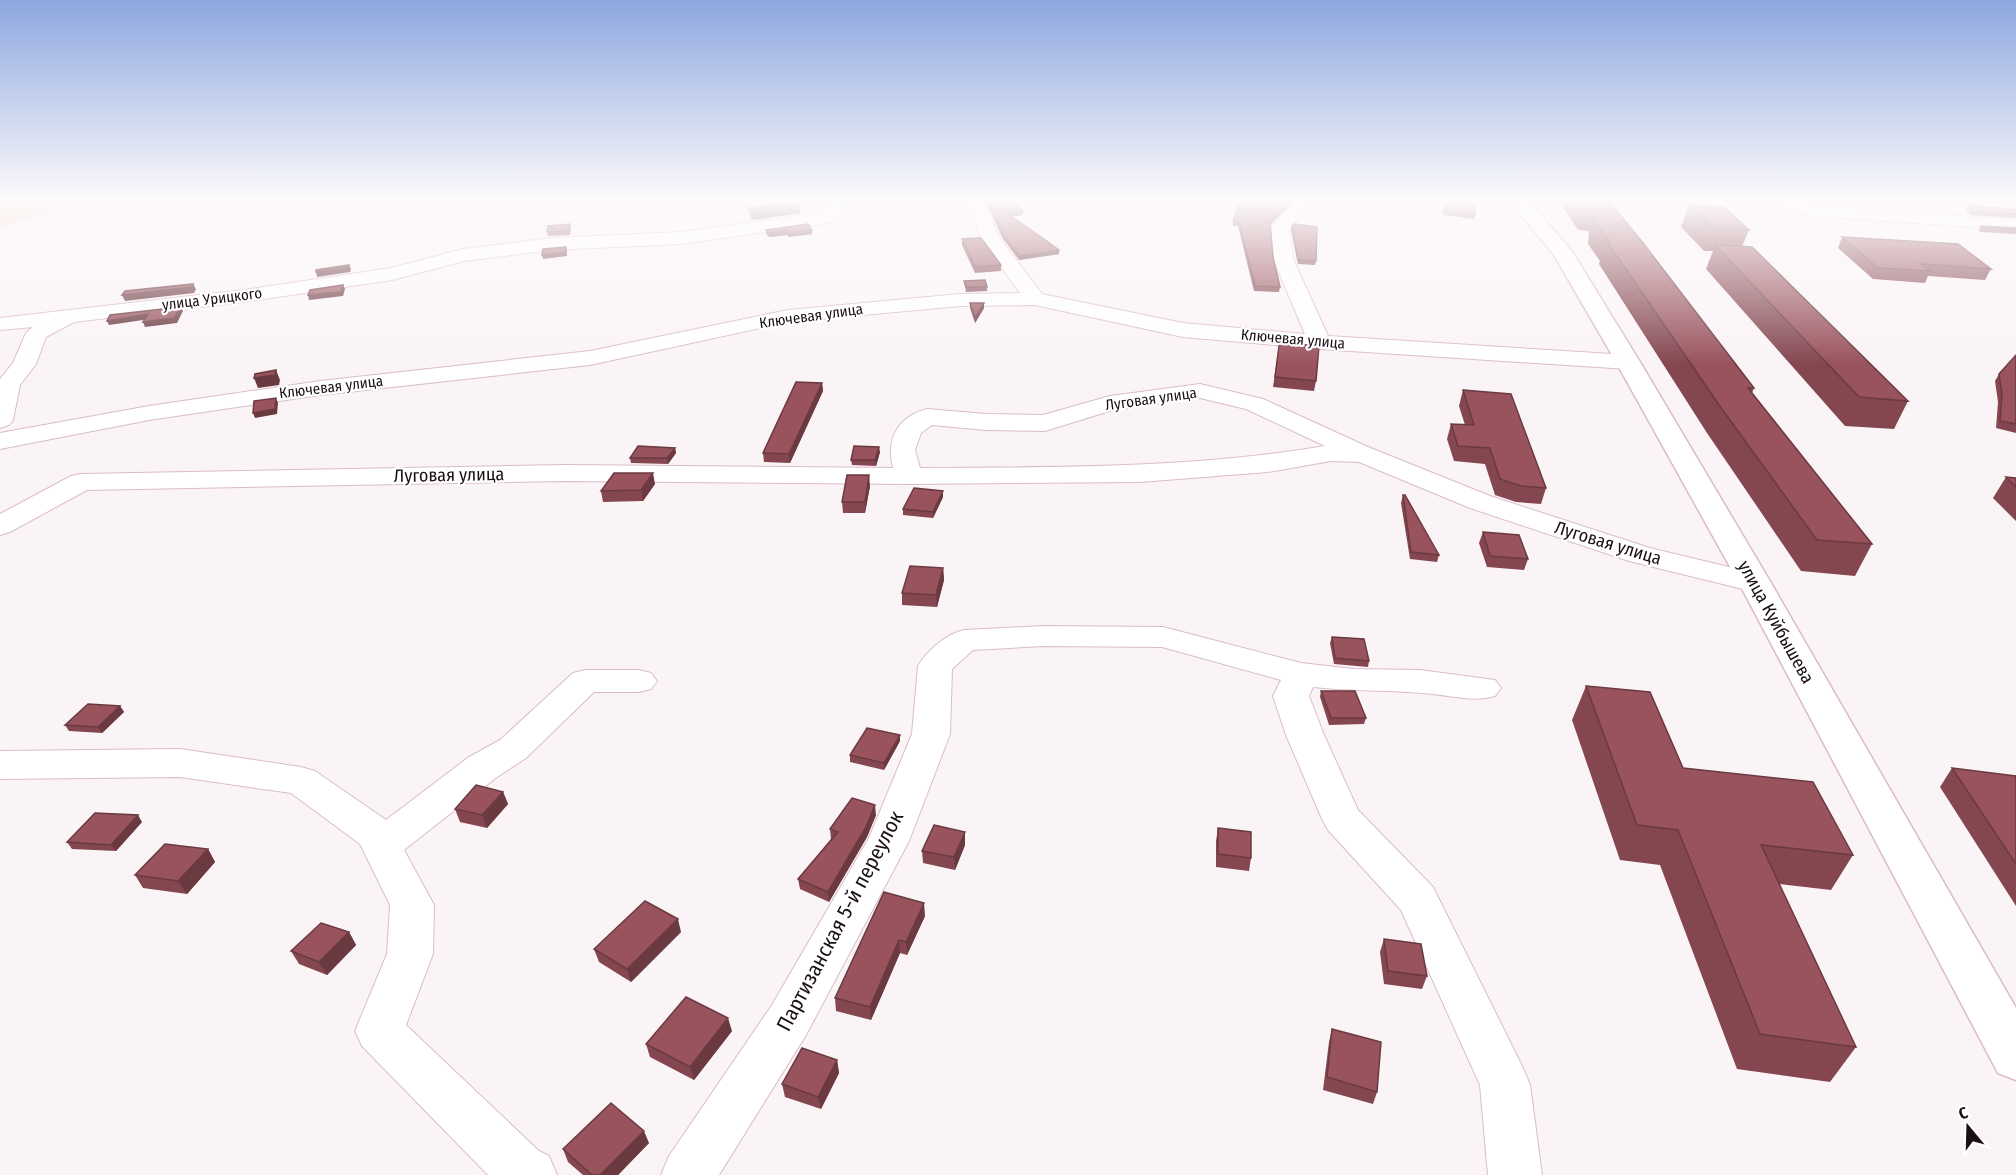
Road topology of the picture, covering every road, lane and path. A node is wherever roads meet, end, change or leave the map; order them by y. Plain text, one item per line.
1 (464, 255) edge
2 (1000, 255) edge
3 (1283, 255) edge
4 (1564, 255) edge
5 (1035, 299) junction
6 (70, 316) junction
7 (0, 324) edge
8 (1320, 342) junction
9 (1628, 362) junction
10 (0, 420) edge
11 (0, 441) edge
12 (1363, 454) junction
13 (908, 476) junction
14 (0, 526) edge
15 (1755, 583) junction
16 (1301, 674) junction
17 (639, 681) dead end
18 (1484, 688) dead end
19 (0, 765) edge
20 (381, 846) junction
21 (2016, 1056) edge
22 (530, 1175) edge
23 (688, 1175) edge
24 (1515, 1175) edge

1 - 6 street, улица Урицкого
2 - 5 street
3 - 8 street
4 - 9 main road, улица Куйбышева
5 - 8 street, Ключевая улица
5 - 11 street, Ключевая улица
6 - 7 street, улица Урицкого
6 - 10 street, улица Урицкого
8 - 9 street, Ключевая улица
9 - 15 main road, улица Куйбышева
12 - 13 street, Луговая улица
12 - 13 street, Луговая улица
12 - 15 street, Луговая улица
13 - 14 street, Луговая улица
15 - 21 main road, улица Куйбышева
16 - 18 street, Партизанская 5-й переулок
16 - 23 street, Партизанская 5-й переулок
16 - 24 street
17 - 20 street
19 - 20 street
20 - 22 street

